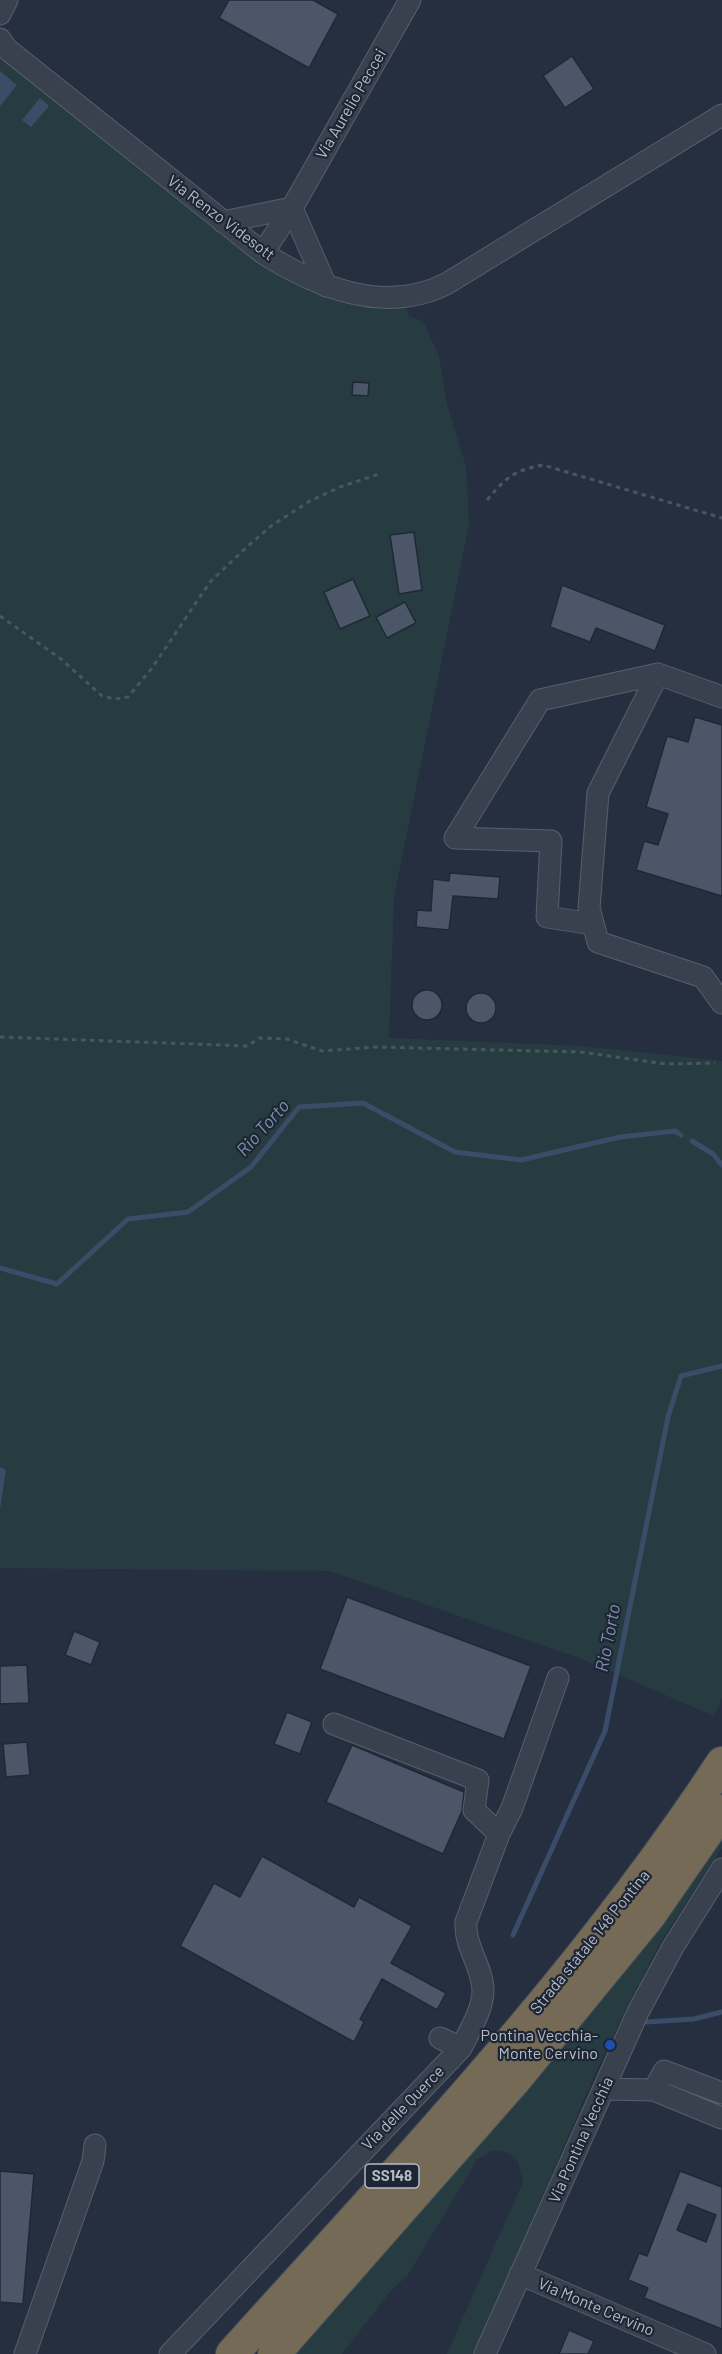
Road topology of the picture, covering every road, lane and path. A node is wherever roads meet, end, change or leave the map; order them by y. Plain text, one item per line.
1 (7, 0) edge
2 (410, 0) edge
3 (0, 14) edge
4 (1, 42) edge
5 (722, 115) edge
6 (292, 207) junction
7 (223, 222) junction
8 (263, 253) junction
9 (326, 286) junction
10 (382, 474) dead end
11 (487, 500) dead end
12 (722, 518) edge
13 (0, 615) edge
14 (658, 674) junction
15 (722, 697) edge
16 (593, 924) junction
17 (722, 1003) edge
18 (0, 1037) edge
19 (715, 1064) dead end
20 (558, 1678) dead end
21 (334, 1724) dead end
22 (721, 1763) edge
23 (722, 1811) edge
24 (499, 1834) junction
25 (722, 1869) edge
26 (591, 1965) junction
27 (558, 2005) junction
28 (440, 2038) dead end
29 (461, 2048) junction
30 (605, 2089) junction
31 (654, 2090) junction
32 (722, 2093) edge
33 (722, 2118) edge
34 (95, 2145) dead end
35 (520, 2274) junction
36 (25, 2354) edge
37 (170, 2354) edge
38 (232, 2354) edge
39 (274, 2354) edge
40 (485, 2354) edge
41 (705, 2354) edge

1 - 3 street
2 - 6 street, Via Aurelio Peccei
4 - 7 street, Via Renzo Videsott
5 - 9 street, Via Renzo Videsott
6 - 7 street
6 - 8 street, Via Aurelio Peccei
6 - 9 street
7 - 8 street, Via Renzo Videsott
8 - 9 street, Via Renzo Videsott
10 - 13 path
11 - 12 path
14 - 15 street
14 - 16 street
14 - 16 street
16 - 17 street
18 - 19 path
20 - 24 street, Via delle Querce
21 - 24 street
22 - 26 highway, Strada statale 148 Pontina / SS148
23 - 26 highway, Strada statale 148 Pontina / SS148
24 - 29 street, Via delle Querce
25 - 30 street, Via Pontina Vecchia
26 - 27 highway, Strada statale 148 Pontina / SS148
27 - 38 highway, Strada statale 148 Pontina / SS148
27 - 39 highway, Strada statale 148 Pontina / SS148
28 - 29 street
29 - 37 street, Via delle Querce
30 - 31 street
30 - 35 street, Via Pontina Vecchia
31 - 32 street
31 - 33 street
34 - 36 street
35 - 40 street, Via Pontina Vecchia
35 - 41 street, Via Monte Cervino

